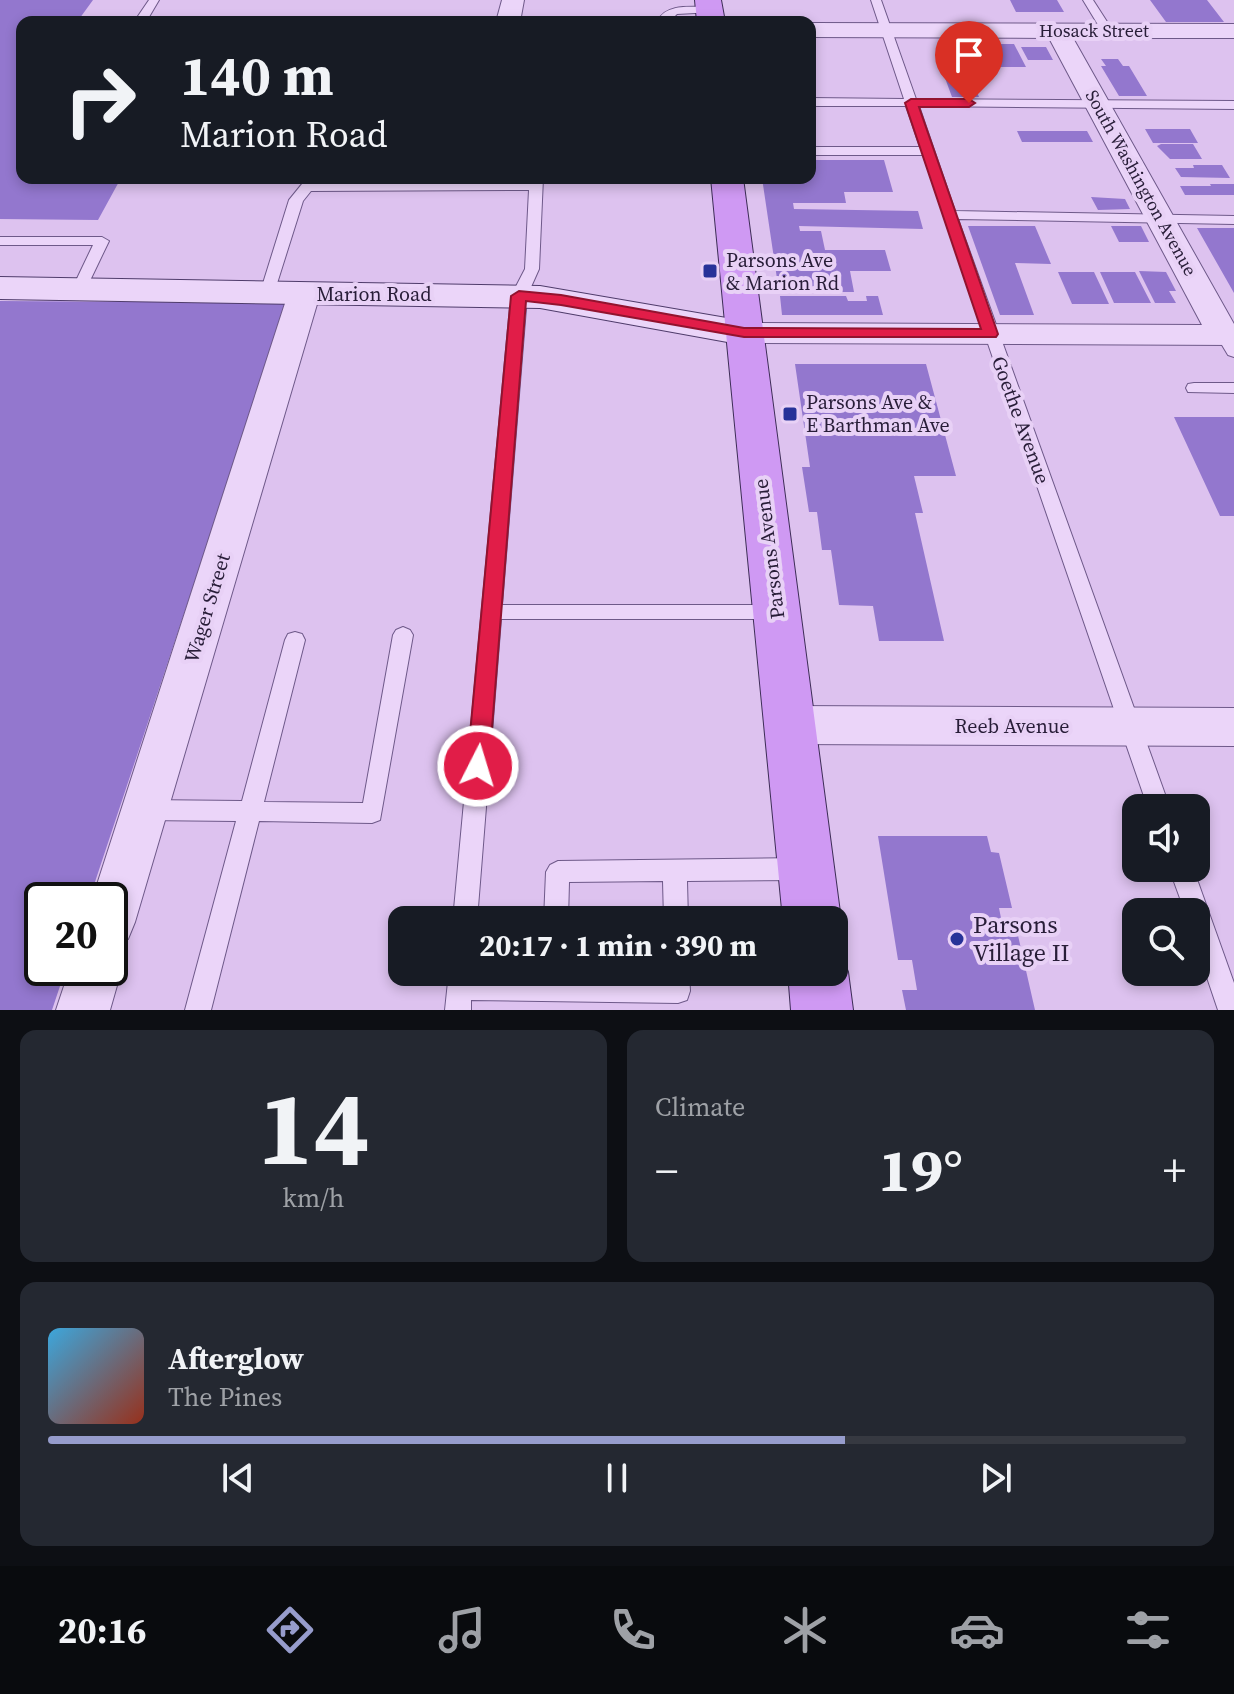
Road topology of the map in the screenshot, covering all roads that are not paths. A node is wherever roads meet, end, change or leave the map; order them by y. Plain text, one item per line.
1 (876, 0) edge
2 (1088, 0) edge
3 (709, 11) edge
4 (665, 16) edge
5 (816, 30) edge
6 (886, 30) junction
7 (1057, 31) junction
8 (1107, 31) junction
9 (1234, 31) edge
10 (816, 102) edge
11 (911, 103) junction
12 (1097, 104) junction
13 (1234, 105) edge
14 (816, 151) edge
15 (927, 151) junction
16 (444, 184) edge
17 (536, 184) edge
18 (728, 184) edge
19 (950, 215) junction
20 (1161, 220) junction
21 (1234, 220) edge
22 (0, 241) edge
23 (0, 288) edge
24 (79, 289) junction
25 (286, 293) junction
26 (519, 296) junction
27 (744, 333) junction
28 (991, 334) junction
29 (1231, 341) edge
30 (1194, 388) dead end
31 (1234, 388) edge
32 (491, 612) junction
33 (777, 612) junction
34 (403, 635) dead end
35 (295, 640) dead end
36 (790, 725) junction
37 (1130, 727) junction
38 (1234, 727) edge
39 (1154, 794) edge
40 (144, 810) junction
41 (248, 813) junction
42 (806, 869) junction
43 (675, 873) junction
44 (122, 882) edge
45 (1186, 882) edge
46 (466, 906) edge
47 (557, 906) edge
48 (676, 906) edge
49 (810, 906) edge
50 (90, 986) edge
51 (501, 986) edge
52 (616, 986) edge
53 (678, 986) edge
54 (819, 986) edge
55 (459, 990) edge
56 (83, 1010) edge
57 (198, 1010) edge
58 (822, 1010) edge
59 (1231, 1010) edge

1 - 6 lane, Goethe Avenue
2 - 8 lane
3 - 4 lane
5 - 6 street, Hosack Street
6 - 7 street, Hosack Street
6 - 11 lane, Goethe Avenue
7 - 8 street, Hosack Street
7 - 12 street, South Washington Avenue
8 - 9 street, Hosack Street
10 - 11 lane
11 - 12 lane
11 - 15 lane, Goethe Avenue
12 - 13 lane
12 - 20 street, South Washington Avenue
14 - 15 lane
15 - 19 lane, Goethe Avenue
16 - 25 lane
17 - 26 lane
18 - 27 main road, Parsons Avenue
19 - 20 lane
19 - 28 lane, Goethe Avenue
20 - 21 lane
20 - 29 street, South Washington Avenue
22 - 24 lane
23 - 24 street, Marion Road
24 - 25 street, Marion Road
25 - 26 street, Marion Road
25 - 40 street, Wager Street
26 - 27 street, Marion Road
26 - 32 lane
27 - 28 street
27 - 33 main road, Parsons Avenue
28 - 29 street
28 - 37 lane, Goethe Avenue
30 - 31 lane
32 - 33 lane
32 - 46 lane
33 - 36 main road, Parsons Avenue
34 - 41 lane
35 - 41 lane
36 - 37 street, Reeb Avenue
36 - 42 main road, Parsons Avenue
37 - 38 street, Reeb Avenue
37 - 39 lane, Goethe Avenue
40 - 41 lane
40 - 44 street, Wager Street
41 - 57 lane
42 - 43 lane
42 - 49 main road, Parsons Avenue
43 - 47 lane
43 - 48 lane
45 - 59 lane
50 - 56 street
51 - 55 lane
52 - 53 lane
54 - 58 main road

